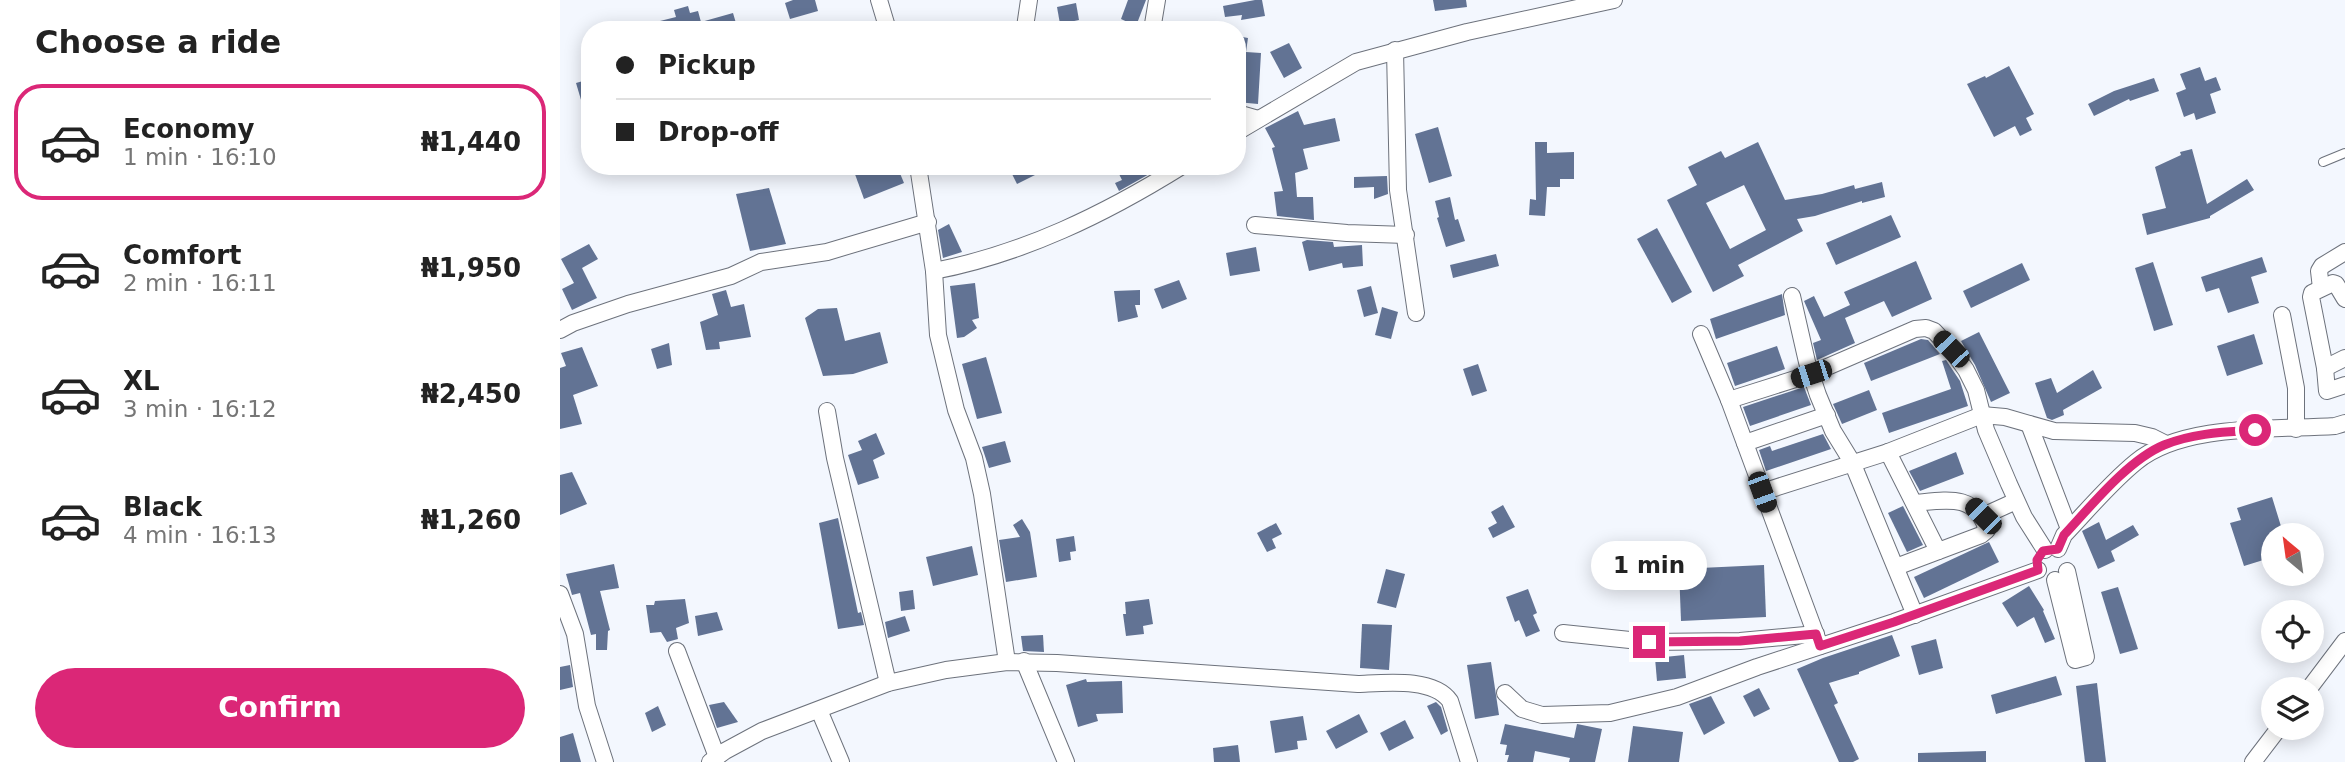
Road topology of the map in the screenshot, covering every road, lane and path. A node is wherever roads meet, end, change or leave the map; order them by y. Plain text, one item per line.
1 (879, 0) edge
2 (1029, 0) edge
3 (1157, 0) edge
4 (1614, 0) edge
5 (1586, 3) edge
6 (885, 21) edge
7 (1026, 21) edge
8 (1154, 21) edge
9 (1395, 50) junction
10 (1246, 116) edge
11 (1258, 119) junction
12 (1246, 126) edge
13 (2345, 153) edge
14 (2323, 162) dead end
15 (920, 175) edge
16 (1168, 175) edge
17 (928, 222) junction
18 (1255, 225) dead end
19 (1406, 235) junction
20 (2345, 252) edge
21 (934, 271) junction
22 (2321, 288) junction
23 (1792, 296) dead end
24 (2345, 299) edge
25 (1416, 313) dead end
26 (2282, 316) dead end
27 (560, 330) edge
28 (1701, 334) dead end
29 (2345, 358) edge
30 (1811, 374) junction
31 (2325, 374) junction
32 (2345, 386) edge
33 (2295, 388) junction
34 (1728, 400) junction
35 (827, 411) dead end
36 (1827, 415) junction
37 (1982, 415) junction
38 (2345, 423) edge
39 (2029, 424) junction
40 (2296, 429) junction
41 (1745, 443) junction
42 (2165, 444) junction
43 (1888, 452) junction
44 (1852, 462) junction
45 (1762, 492) junction
46 (2016, 500) junction
47 (1915, 503) junction
48 (1983, 516) junction
49 (2069, 529) junction
50 (2051, 550) junction
51 (1938, 551) junction
52 (1896, 567) junction
53 (2038, 570) junction
54 (2061, 575) junction
55 (560, 594) edge
56 (1915, 615) junction
57 (1563, 633) dead end
58 (1818, 640) junction
59 (2345, 641) edge
60 (677, 651) dead end
61 (2081, 659) dead end
62 (1024, 661) junction
63 (1007, 662) junction
64 (2318, 677) edge
65 (888, 683) junction
66 (1505, 693) dead end
67 (819, 710) junction
68 (2270, 740) edge
69 (720, 758) edge
70 (605, 762) edge
71 (841, 762) edge
72 (1066, 762) edge
73 (1469, 762) edge
74 (2253, 762) edge

1 - 6 street
2 - 7 street
3 - 8 street
4 - 5 street
5 - 9 street
9 - 11 street
9 - 19 street
10 - 11 street
11 - 12 street
13 - 14 lane
15 - 17 street
16 - 21 street
17 - 21 street
17 - 27 street
18 - 19 street
19 - 25 street
20 - 22 street
21 - 63 street
22 - 24 street
22 - 31 street
23 - 30 street
26 - 33 street
28 - 34 street
29 - 31 street
30 - 34 street
30 - 36 street
30 - 37 street
31 - 32 street
31 - 33 street
33 - 40 street
34 - 41 street
35 - 65 street
36 - 41 street
36 - 44 street
37 - 39 street
37 - 43 street
37 - 46 street
38 - 40 street
39 - 42 street
39 - 49 street
40 - 42 street
41 - 45 street
42 - 49 street
43 - 44 street
43 - 47 street
44 - 45 street
44 - 52 street
45 - 58 street
46 - 48 street
46 - 50 street
47 - 48 street
47 - 51 street
48 - 51 street
49 - 50 street
50 - 53 street
50 - 54 street
51 - 52 street
52 - 56 street
53 - 54 street
53 - 56 street
54 - 61 street
55 - 70 street
56 - 58 street
57 - 58 street
58 - 66 street
59 - 64 street
60 - 69 street
62 - 63 street
62 - 72 street
62 - 73 street
63 - 65 street
65 - 67 street
67 - 69 street
67 - 71 street
68 - 74 street

